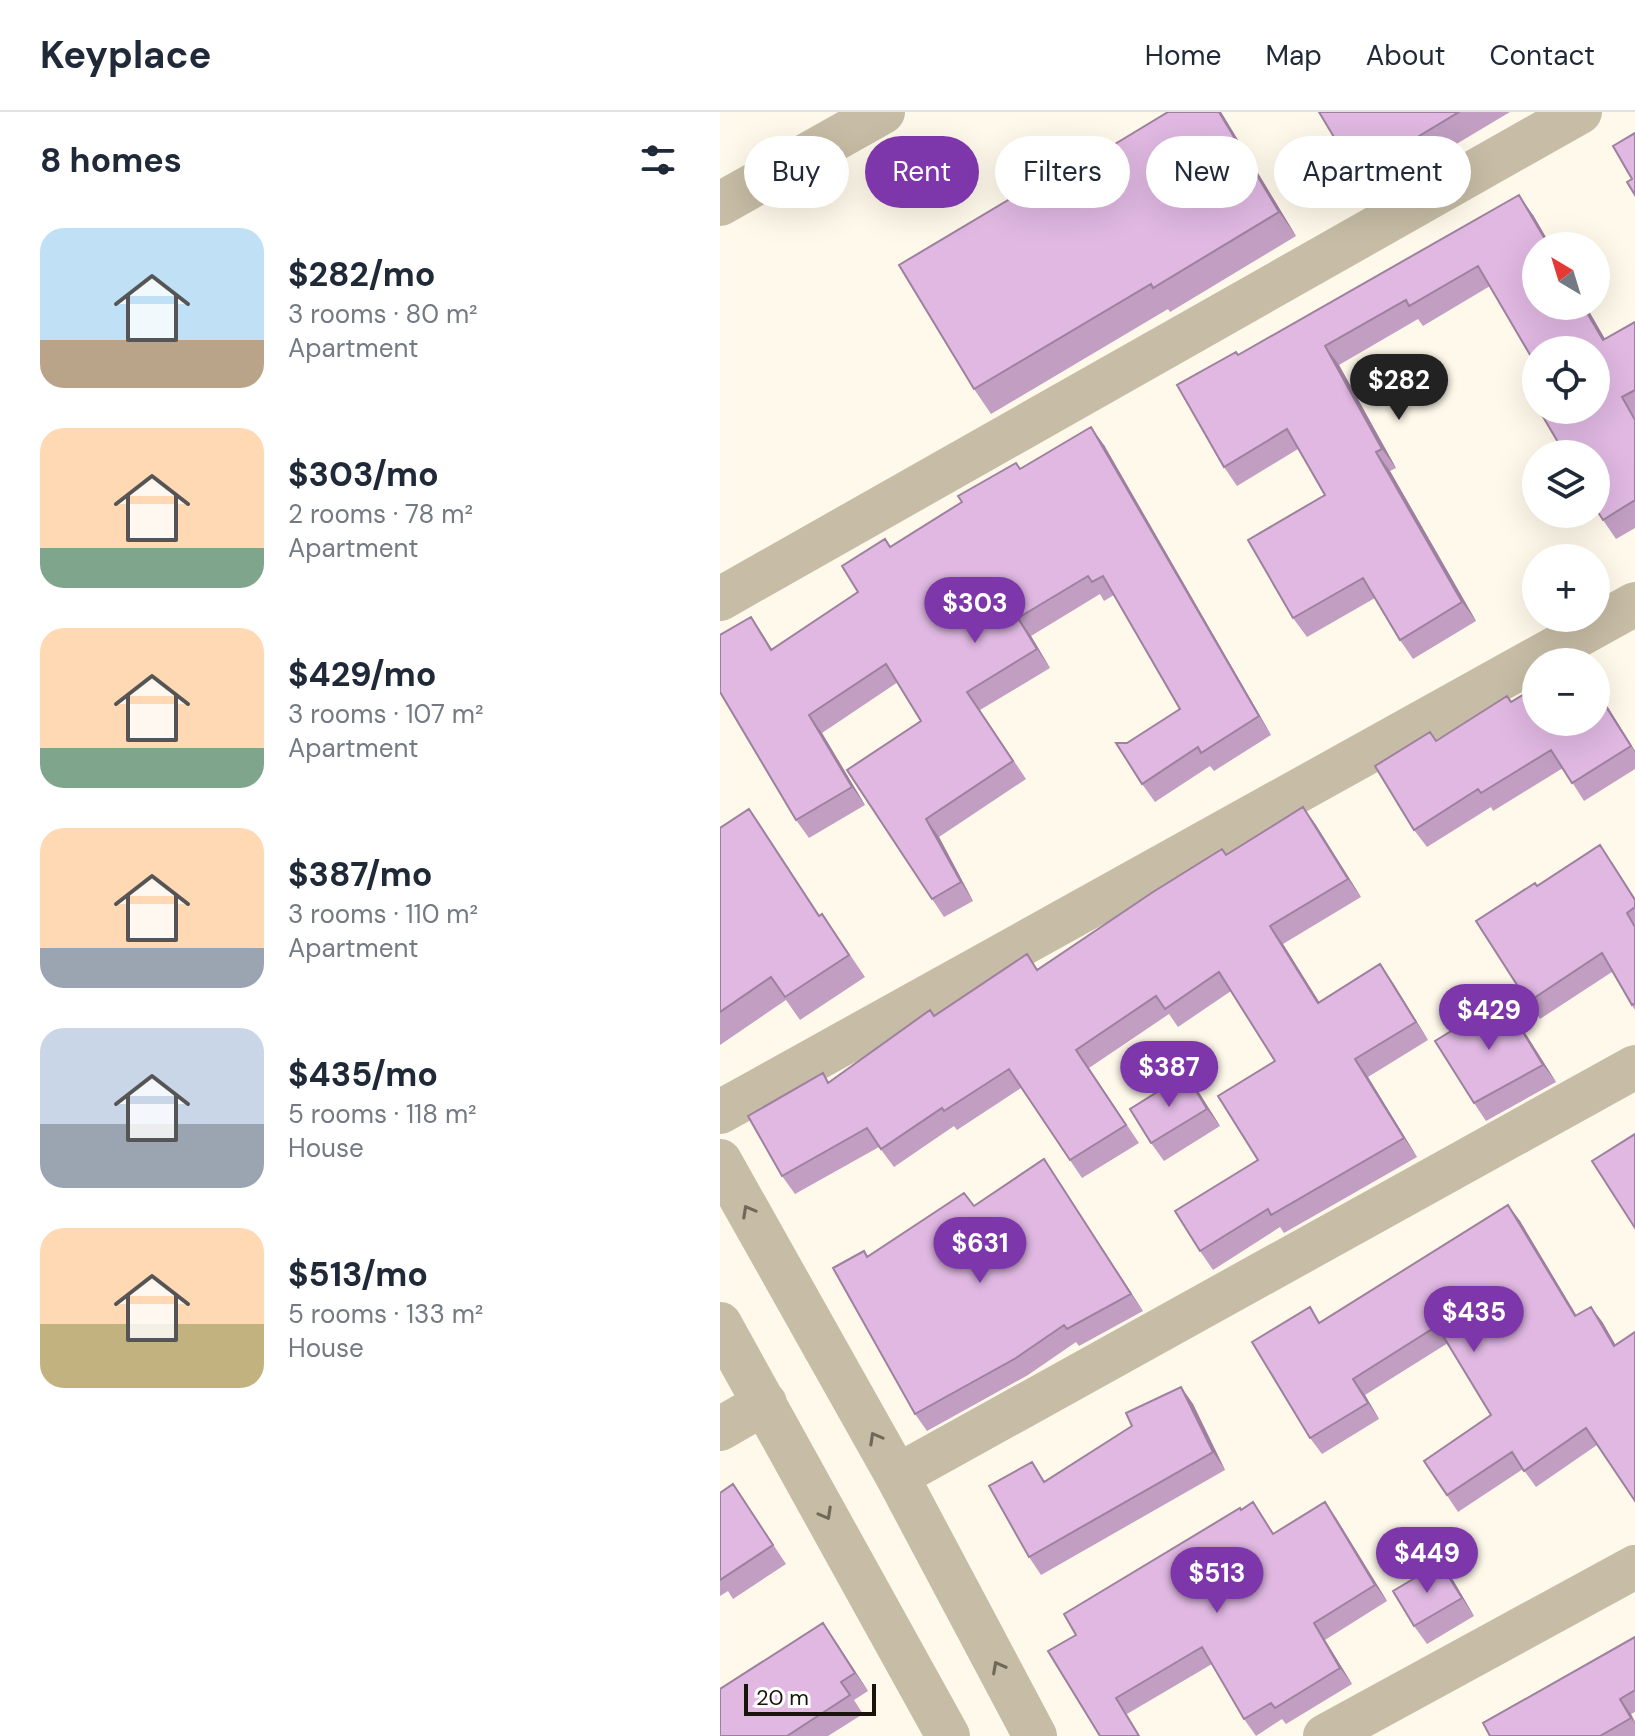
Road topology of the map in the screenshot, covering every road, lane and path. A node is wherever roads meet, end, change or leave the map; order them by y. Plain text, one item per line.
1 (883, 112) edge
2 (1580, 112) edge
3 (720, 204) edge
4 (720, 599) edge
5 (1635, 604) edge
6 (1635, 1067) edge
7 (720, 1112) edge
8 (720, 1161) edge
9 (720, 1324) edge
10 (765, 1403) junction
11 (720, 1429) edge
12 (897, 1476) junction
13 (1635, 1567) edge
14 (948, 1736) edge
15 (1035, 1736) edge
16 (1325, 1736) edge

1 - 3 street
2 - 4 street
5 - 7 street
6 - 12 street
12 -> 8 street
9 - 10 street
10 - 11 street
10 -> 14 street
15 -> 12 street
13 - 16 street

